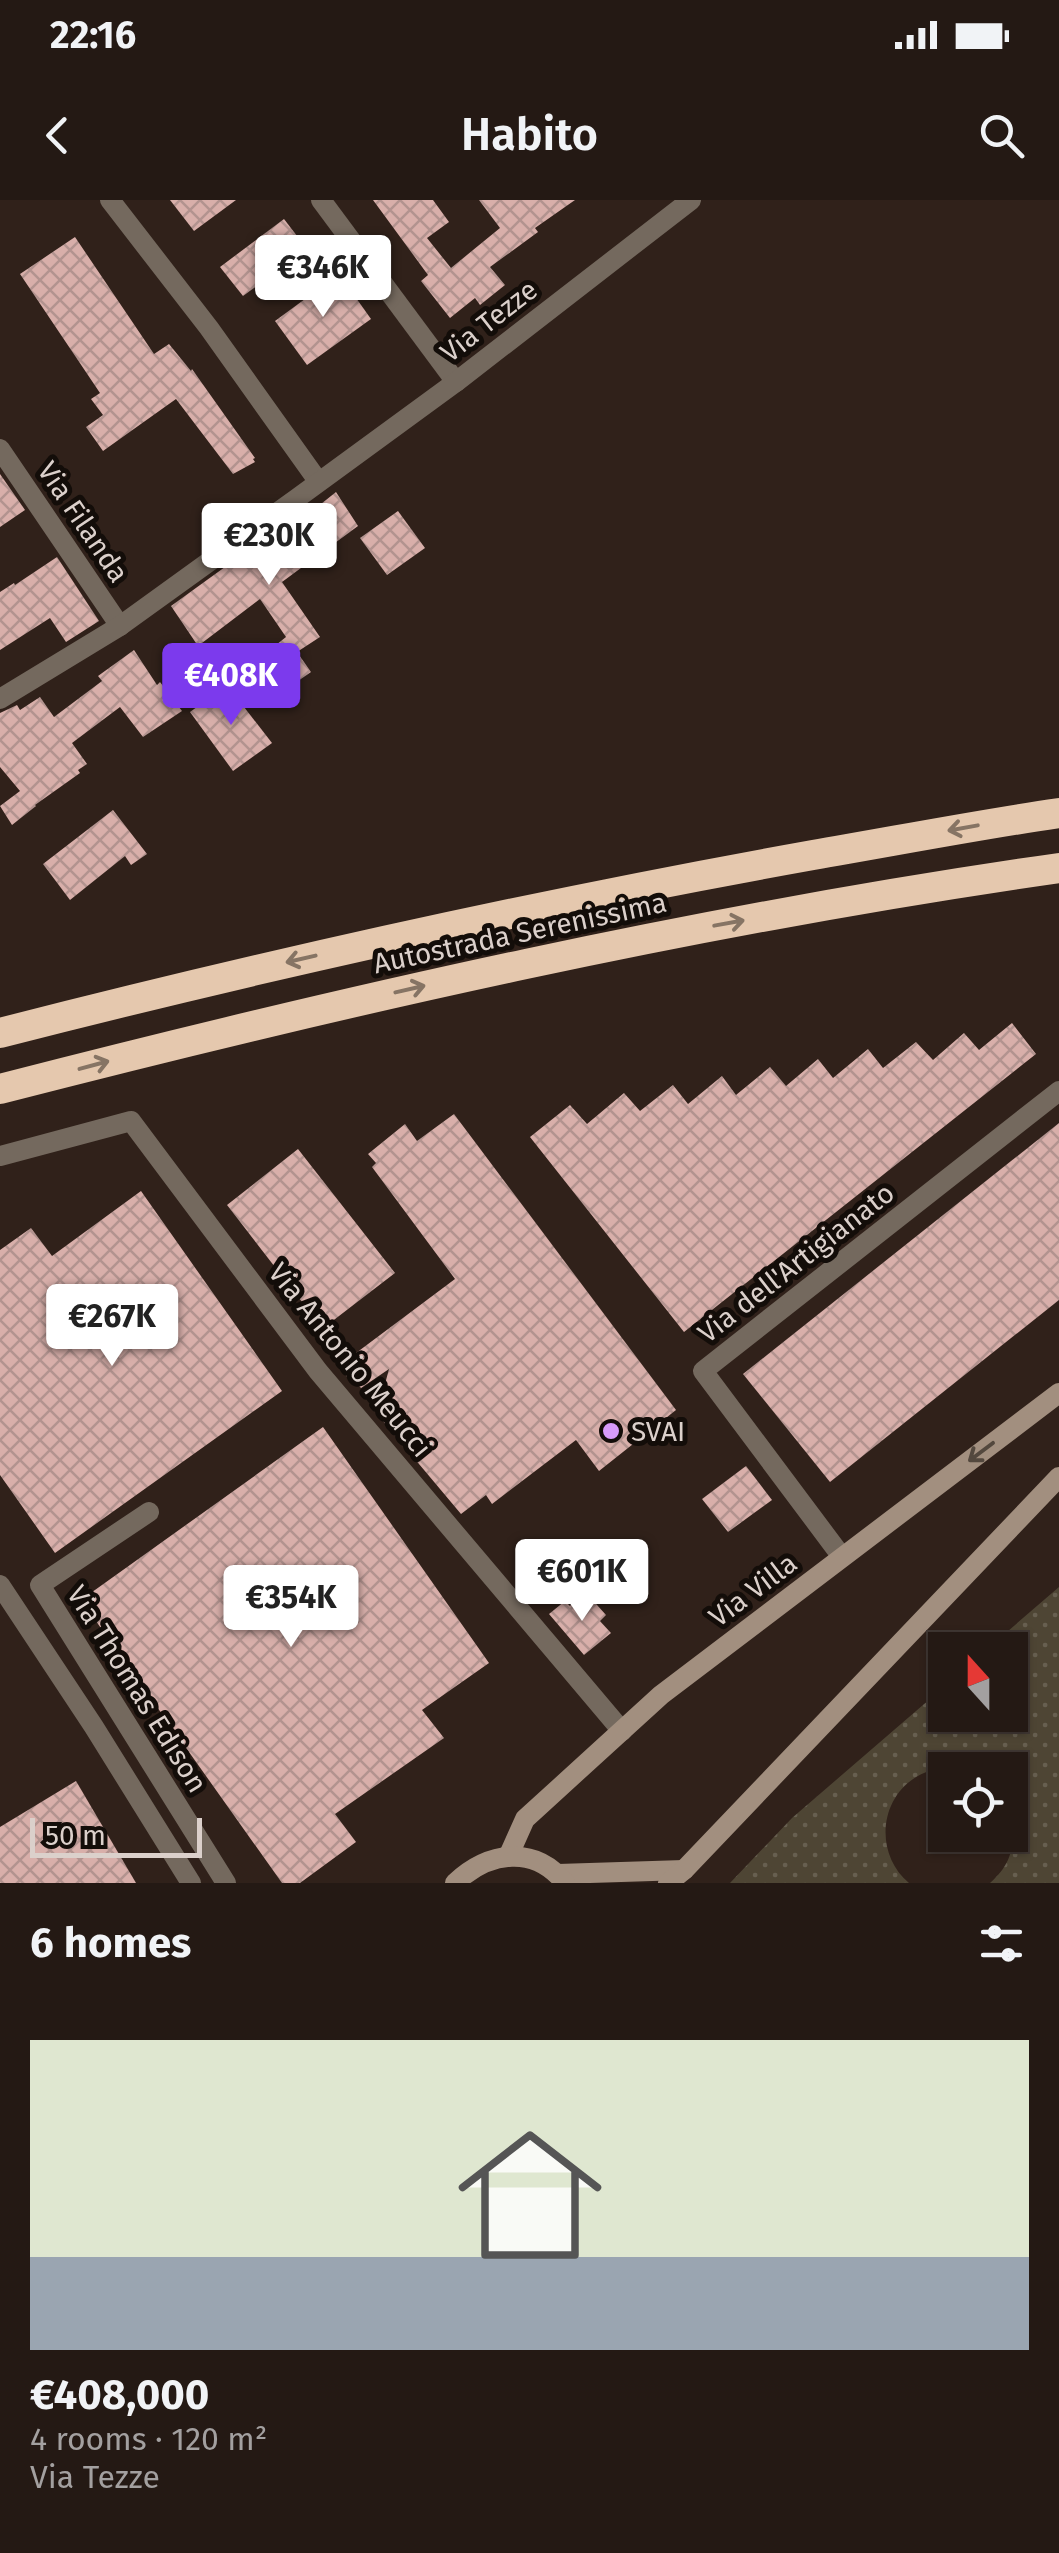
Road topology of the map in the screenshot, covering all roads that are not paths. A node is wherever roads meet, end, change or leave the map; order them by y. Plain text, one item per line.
1 (110, 200) edge
2 (321, 200) edge
3 (691, 200) edge
4 (456, 382) junction
5 (0, 449) edge
6 (318, 482) junction
7 (120, 626) junction
8 (0, 699) edge
9 (1059, 814) edge
10 (1059, 868) edge
11 (0, 1033) edge
12 (0, 1089) edge
13 (1059, 1091) edge
14 (0, 1156) edge
15 (1059, 1393) edge
16 (1059, 1477) edge
17 (150, 1512) dead end
18 (842, 1557) junction
19 (0, 1584) edge
20 (622, 1730) junction
21 (508, 1857) junction
22 (676, 1876) edge
23 (561, 1879) edge
24 (191, 1883) edge
25 (226, 1883) edge
26 (455, 1883) edge

1 - 6 street
2 - 4 street
3 - 4 street, Via Tezze
4 - 6 street, Via Tezze
5 - 7 street, Via Filanda
6 - 7 street, Via Tezze
7 - 8 street, Via Tezze
9 -> 11 highway, Autostrada Serenissima
12 -> 10 highway, Autostrada Serenissima
13 - 18 street, Via dell'Artigianato
14 - 20 street, Via Antonio Meucci
15 -> 18 street, Via Villa
16 - 22 street
17 - 25 street, Via Thomas Edison
18 - 20 street, Via Villa
19 - 24 street
20 - 21 street, Via Villa
21 - 23 street
21 - 26 street
22 - 23 street

